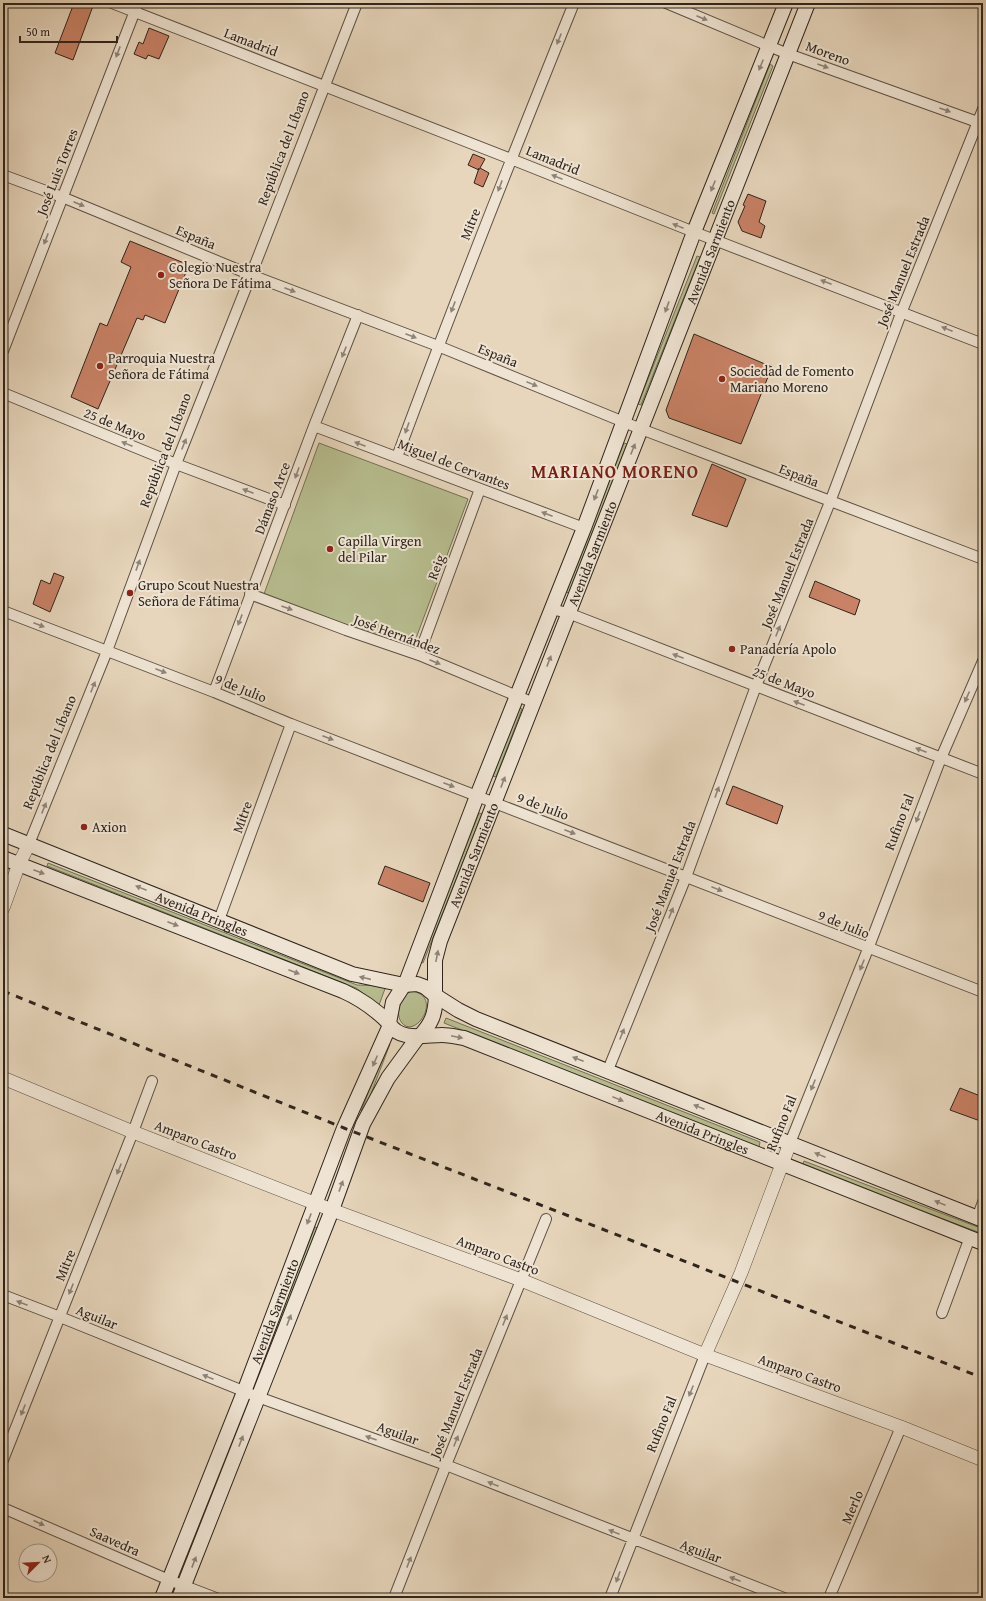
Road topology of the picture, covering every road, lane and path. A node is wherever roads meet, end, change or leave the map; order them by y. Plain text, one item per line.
1 (112, 3) edge
2 (357, 3) edge
3 (574, 3) edge
4 (666, 3) edge
5 (786, 3) edge
6 (808, 3) edge
7 (136, 7) edge
8 (769, 46) junction
9 (788, 54) junction
10 (324, 86) junction
11 (983, 109) edge
12 (980, 123) edge
13 (510, 158) junction
14 (3, 175) edge
15 (62, 197) junction
16 (694, 232) junction
17 (715, 240) junction
18 (251, 275) junction
19 (902, 311) junction
20 (358, 315) junction
21 (983, 344) edge
22 (438, 346) junction
23 (3, 351) edge
24 (3, 393) edge
25 (624, 422) junction
26 (314, 426) junction
27 (641, 429) junction
28 (397, 458) junction
29 (176, 464) junction
30 (480, 489) junction
31 (830, 502) junction
32 (285, 505) junction
33 (584, 528) junction
34 (983, 559) edge
35 (250, 594) junction
36 (551, 610) junction
37 (3, 611) edge
38 (568, 613) junction
39 (107, 651) junction
40 (419, 655) junction
41 (983, 661) edge
42 (756, 686) junction
43 (214, 692) junction
44 (517, 696) junction
45 (534, 703) junction
46 (291, 724) junction
47 (941, 758) junction
48 (983, 774) edge
49 (477, 796) junction
50 (495, 802) junction
51 (3, 834) edge
52 (30, 844) junction
53 (3, 858) edge
54 (19, 864) junction
55 (686, 877) junction
56 (3, 908) edge
57 (219, 920) junction
58 (868, 949) junction
59 (404, 985) junction
60 (983, 992) edge
61 (435, 995) junction
62 (390, 1024) junction
63 (418, 1037) junction
64 (608, 1070) junction
65 (3, 1078) edge
66 (152, 1081) dead end
67 (133, 1132) junction
68 (790, 1143) junction
69 (781, 1164) junction
70 (983, 1202) edge
71 (315, 1203) junction
72 (332, 1210) junction
73 (546, 1219) dead end
74 (980, 1219) edge
75 (976, 1240) edge
76 (521, 1280) junction
77 (3, 1295) edge
78 (942, 1313) dead end
79 (60, 1317) junction
80 (705, 1355) junction
81 (244, 1392) junction
82 (258, 1397) junction
83 (901, 1427) junction
84 (3, 1460) edge
85 (983, 1460) edge
86 (446, 1465) junction
87 (3, 1508) edge
88 (632, 1539) junction
89 (169, 1580) junction
90 (182, 1592) edge
91 (162, 1598) edge
92 (216, 1598) edge
93 (394, 1598) edge
94 (610, 1598) edge
95 (784, 1598) edge
96 (829, 1598) edge

1 - 7 street, Lamadrid
2 - 10 street, República del Líbano
3 -> 13 street, Mitre
4 -> 8 street, Moreno
5 - 8 main road, Avenida Sarmiento
6 - 9 main road, Avenida Sarmiento
7 - 10 street, Lamadrid
7 -> 15 street, José Luis Torres
8 - 9 street, Moreno
8 -> 16 main road, Avenida Sarmiento
9 -> 12 street, Moreno
9 - 17 main road, Avenida Sarmiento
10 - 13 street, Lamadrid
10 - 18 street, República del Líbano
11 - 12 street, José Manuel Estrada
12 - 19 street, José Manuel Estrada
16 -> 13 street, Lamadrid
13 -> 22 street, Mitre
14 - 15 street, España
15 -> 18 street, España
15 -> 23 street, José Luis Torres
16 - 17 street, Lamadrid
16 -> 25 main road, Avenida Sarmiento
19 -> 17 street, Lamadrid
17 - 27 main road, Avenida Sarmiento
18 -> 20 street, España
29 -> 18 street, República del Líbano
21 -> 19 street, Lamadrid
19 - 31 street, José Manuel Estrada
20 -> 22 street, España
20 -> 26 street, Dámaso Arce
22 -> 25 street, España
22 -> 28 street, Mitre
29 -> 24 street, 25 de Mayo
25 - 27 street, España
25 -> 33 main road, Avenida Sarmiento
28 -> 26 street, Miguel de Cervantes
26 -> 32 street, Dámaso Arce
27 - 31 street, España
38 -> 27 main road, Avenida Sarmiento
28 - 30 street, Miguel de Cervantes
32 -> 29 street, 25 de Mayo
39 -> 29 street, República del Líbano
33 -> 30 street, Miguel de Cervantes
30 - 40 street, Reig
31 - 34 street, España
42 -> 31 street, José Manuel Estrada
32 - 35 street, Dámaso Arce
33 - 36 main road, Avenida Sarmiento
35 -> 40 street, José Hernández
35 -> 43 street, Dámaso Arce
36 - 38 street, 25 de Mayo
36 - 44 main road, Avenida Sarmiento
37 -> 39 street, 9 de Julio
42 -> 38 street, 25 de Mayo
45 -> 38 main road, Avenida Sarmiento
39 -> 43 street, 9 de Julio
52 -> 39 street, República del Líbano
40 -> 44 street, José Hernández
41 -> 47 street, Rufino Fal
47 -> 42 street, 25 de Mayo
55 -> 42 street, José Manuel Estrada
43 - 46 street, 9 de Julio
44 - 45 street, José Hernández
44 - 49 main road, Avenida Sarmiento
50 -> 45 main road, Avenida Sarmiento
46 -> 49 street, 9 de Julio
46 - 57 street, Mitre
47 - 48 street, 25 de Mayo
47 -> 58 street, Rufino Fal
49 - 50 street, 9 de Julio
49 - 59 main road, Avenida Sarmiento
50 -> 55 street, 9 de Julio
61 -> 50 main road, Avenida Sarmiento
51 - 52 main road, Avenida Pringles
52 - 54 street, República del Líbano
57 -> 52 main road, Avenida Pringles
53 - 54 main road, Avenida Pringles
54 - 56 street, República del Líbano
54 -> 62 main road, Avenida Pringles
55 -> 58 street, 9 de Julio
64 -> 55 street, José Manuel Estrada
59 -> 57 main road, Avenida Pringles
58 - 60 street, 9 de Julio
58 -> 68 street, Rufino Fal
59 - 61 main road
59 - 62 main road
61 - 63 main road
64 -> 61 main road, Avenida Pringles
62 - 63 main road
62 -> 71 main road, Avenida Sarmiento
63 -> 69 main road, Avenida Pringles
72 -> 63 main road, Avenida Sarmiento
68 -> 64 main road, Avenida Pringles
65 - 67 street, Amparo Castro
66 - 67 street, Mitre
67 - 71 street, Amparo Castro
67 -> 79 street, Mitre
68 - 69 street, Rufino Fal
74 -> 68 main road, Avenida Pringles
69 - 75 main road, Avenida Pringles
69 - 80 street, Rufino Fal
70 - 74 street
71 - 72 street, Amparo Castro
71 -> 81 main road, Avenida Sarmiento
72 - 76 street, Amparo Castro
82 -> 72 main road, Avenida Sarmiento
73 - 76 street, José Manuel Estrada
75 - 78 street
76 - 80 street, Amparo Castro
86 -> 76 street, José Manuel Estrada
79 -> 77 street, Aguilar
81 -> 79 street, Aguilar
79 -> 84 street, Mitre
80 - 83 street, Amparo Castro
80 -> 88 street, Rufino Fal
81 - 82 street, Aguilar
81 - 89 main road, Avenida Sarmiento
86 -> 82 street, Aguilar
90 -> 82 main road, Avenida Sarmiento
83 - 85 street, Amparo Castro
83 - 96 street, Merlo
88 -> 86 street, Aguilar
93 -> 86 street, José Manuel Estrada
87 -> 89 street, Saavedra
88 -> 94 street, Rufino Fal
95 -> 88 street, Aguilar
89 - 90 street, Saavedra
89 - 91 main road, Avenida Sarmiento
90 - 92 street, Saavedra

